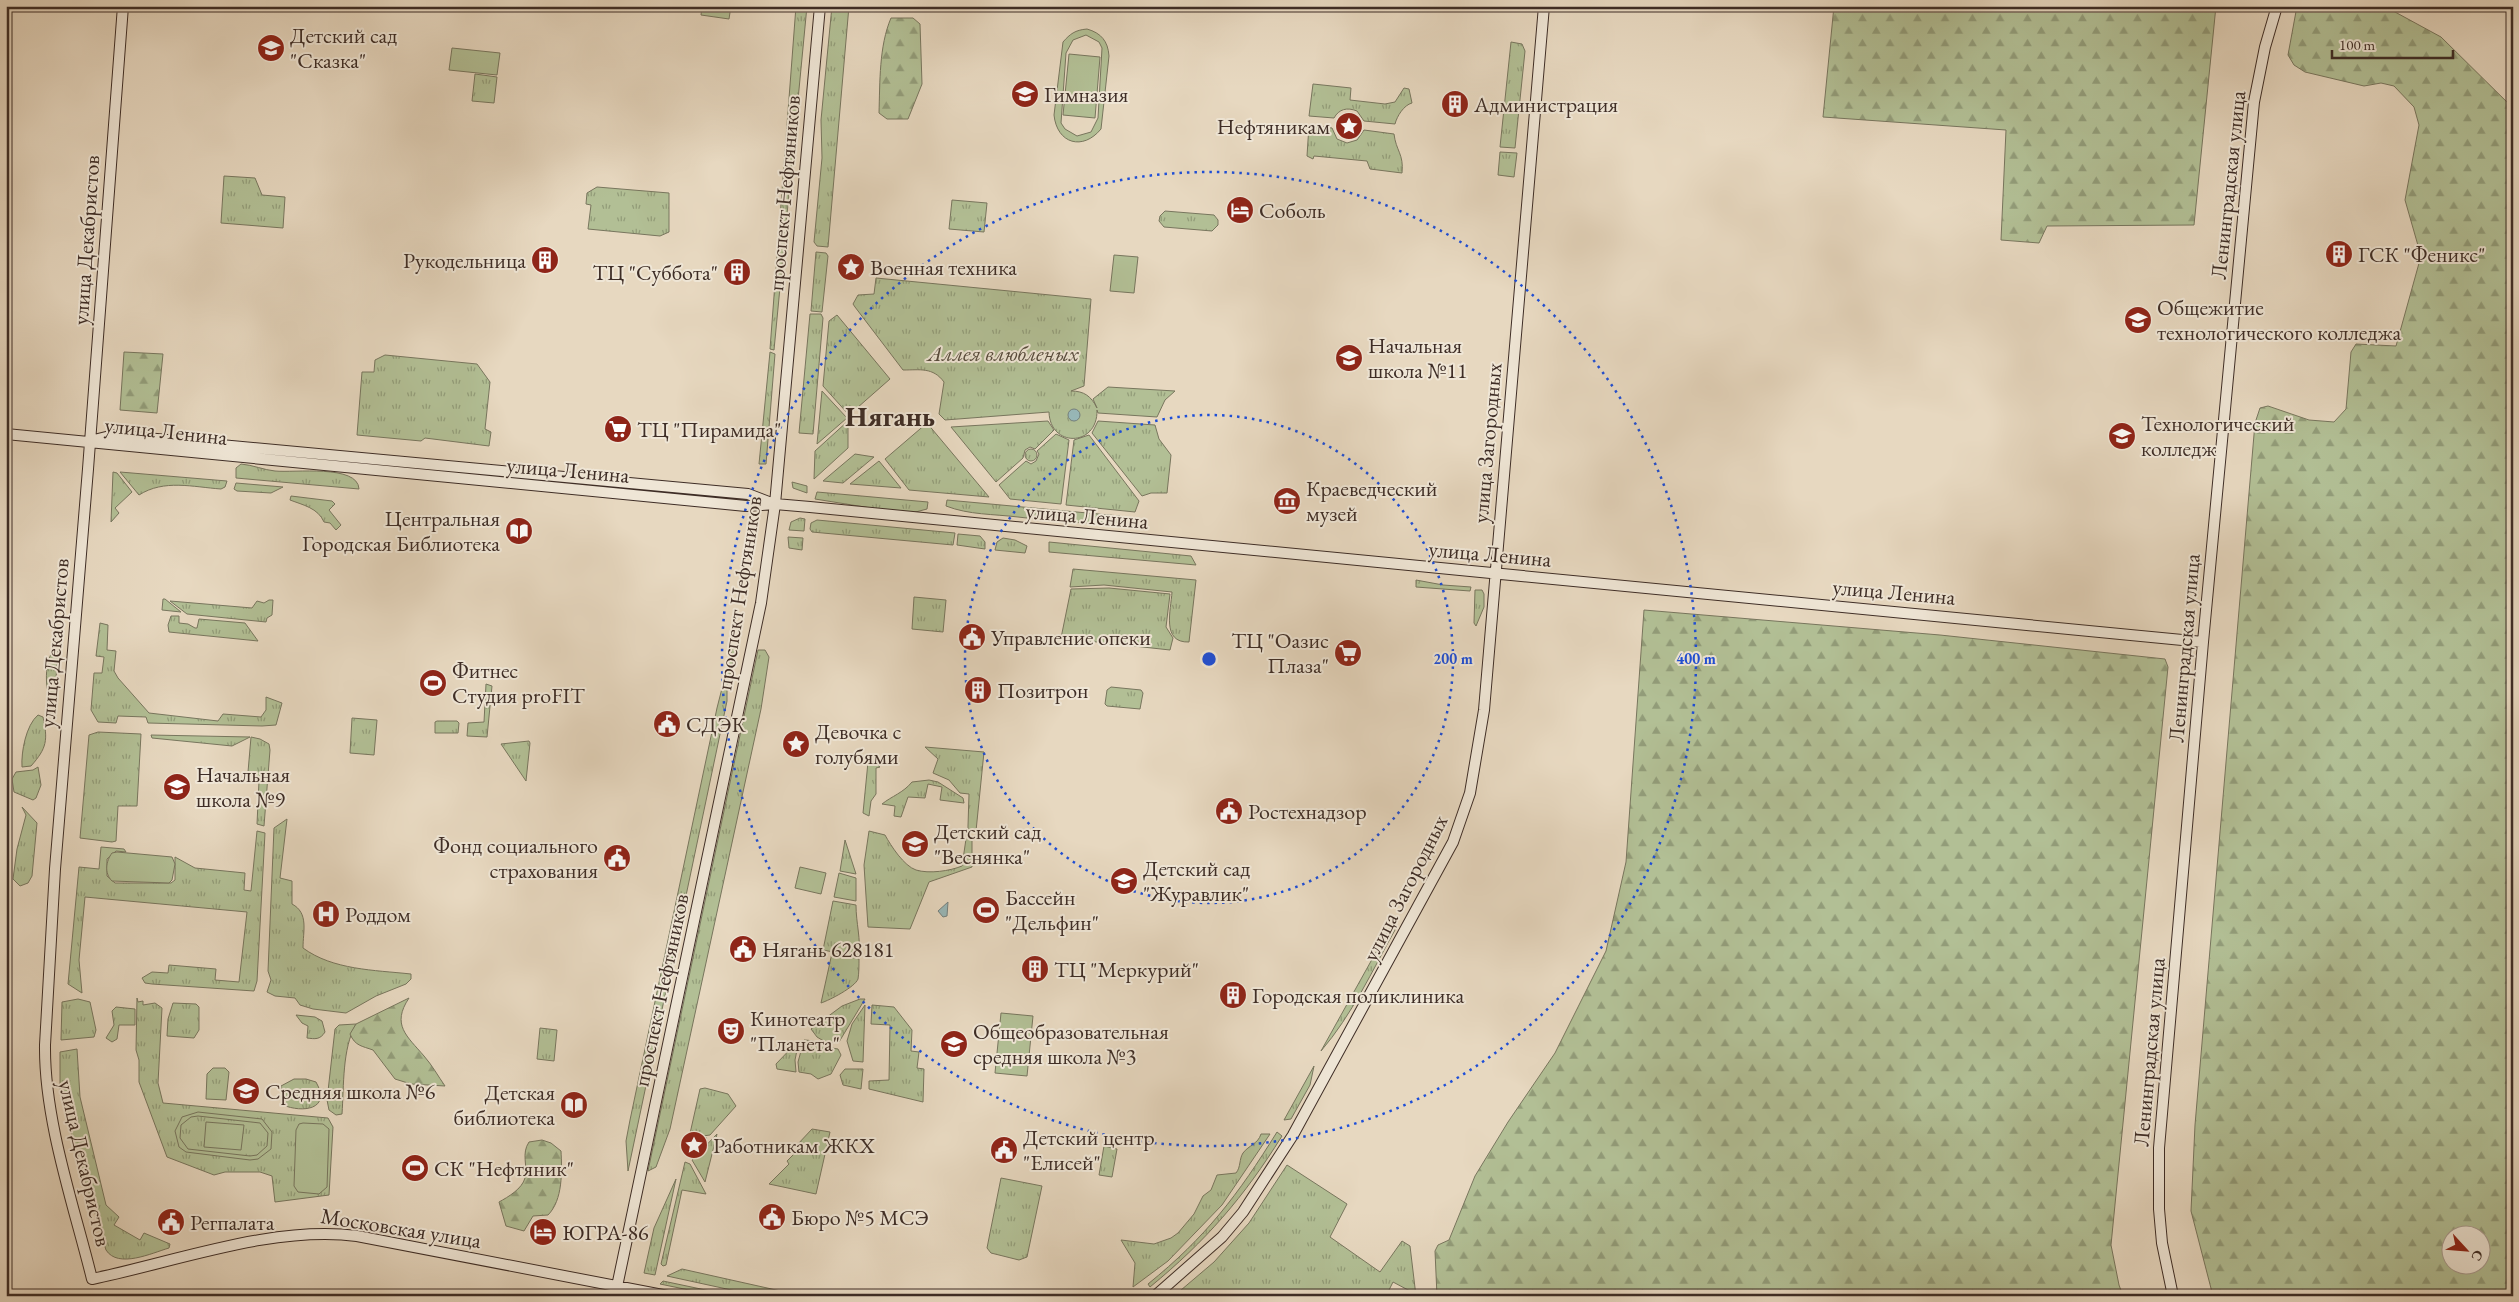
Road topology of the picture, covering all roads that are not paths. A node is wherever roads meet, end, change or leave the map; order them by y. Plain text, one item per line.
1 (123, 6) edge
2 (820, 6) edge
3 (1544, 6) edge
4 (2277, 6) edge
5 (6, 434) edge
6 (90, 441) junction
7 (344, 455) junction
8 (342, 467) junction
9 (525, 473) junction
10 (524, 485) junction
11 (774, 504) junction
12 (1496, 574) junction
13 (2203, 642) junction
14 (92, 1279) joint
15 (616, 1291) edge
16 (668, 1296) edge
17 (1155, 1296) edge
18 (2173, 1296) edge

1 - 6 main road, улица Декабристов
2 - 11 main road, проспект Нефтяников
3 - 12 main road, улица Загородных
4 - 13 main road, Ленинградская улица
5 - 6 main road
6 - 7 main road, улица Ленина
6 - 8 main road, улица Ленина
6 - 14 main road, улица Декабристов
7 - 8 main road
7 - 9 main road, улица Ленина
8 - 10 main road, улица Ленина
9 - 10 main road
9 - 11 main road, улица Ленина
10 - 11 main road, улица Ленина
11 - 12 main road, улица Ленина
11 - 15 main road, проспект Нефтяников
12 - 13 main road, улица Ленина
12 - 17 main road, улица Загородных
13 - 18 main road, Ленинградская улица
14 - 15 main road, Московская улица
15 - 16 main road

